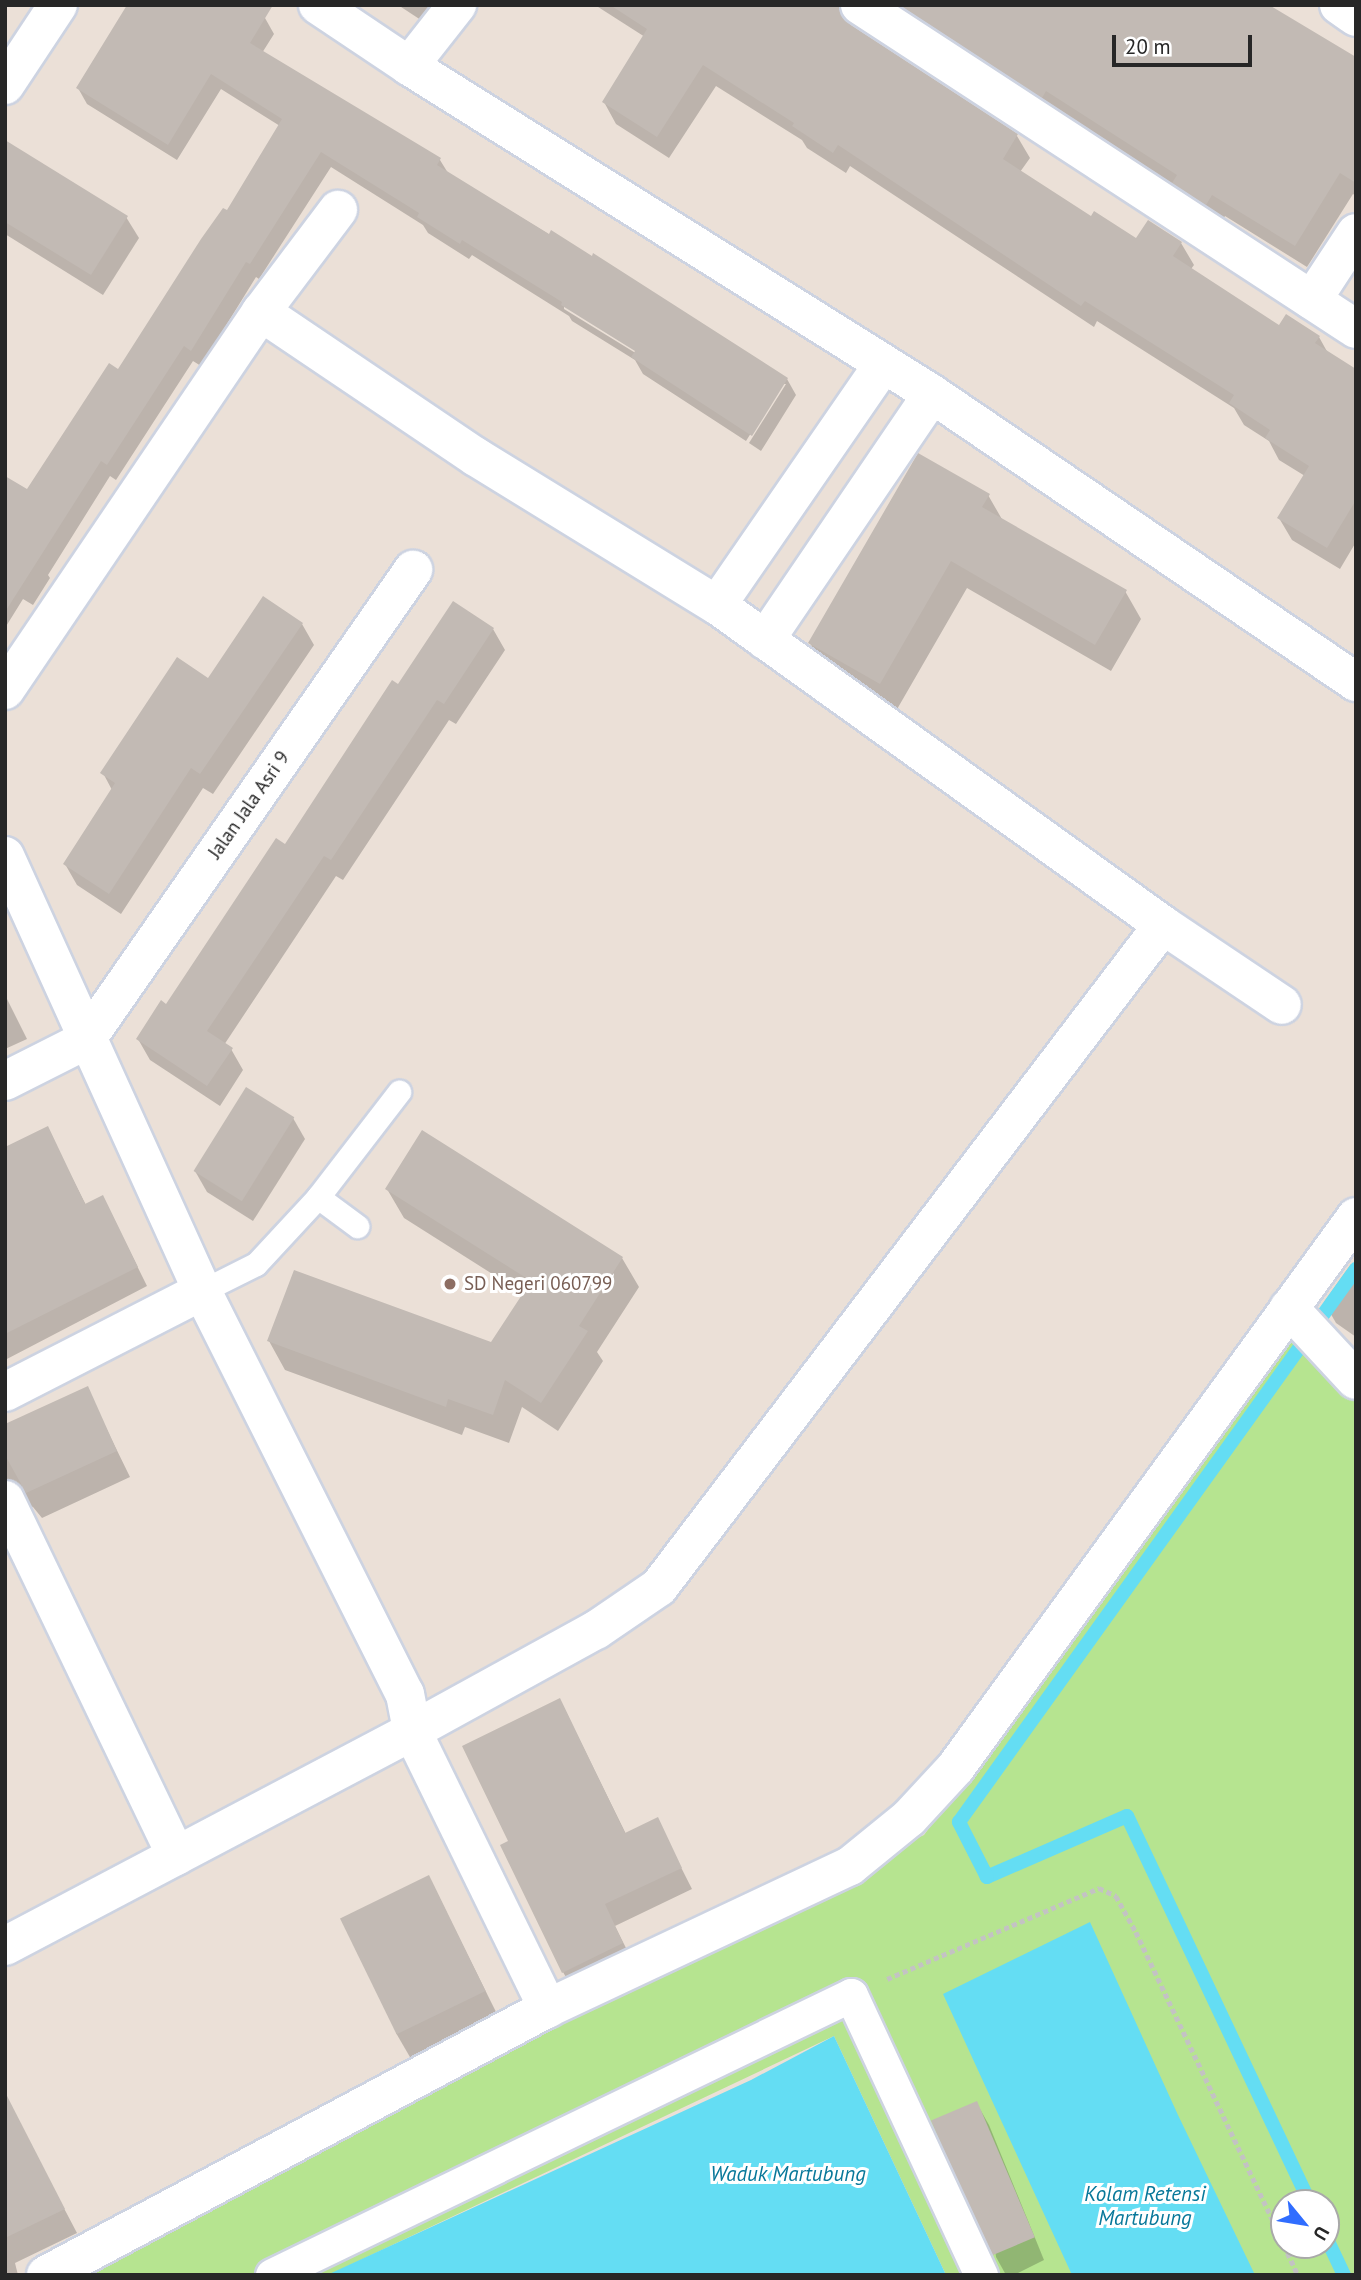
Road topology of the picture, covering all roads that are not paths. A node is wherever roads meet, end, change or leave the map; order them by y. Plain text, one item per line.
1 (58, 5) edge
2 (318, 5) edge
3 (457, 5) edge
4 (860, 5) edge
5 (1339, 5) edge
6 (1356, 17) edge
7 (409, 66) junction
8 (5, 85) edge
9 (338, 210) dead end
10 (1356, 233) edge
11 (1312, 300) junction
12 (261, 312) junction
13 (1356, 329) edge
14 (883, 364) junction
15 (932, 394) junction
16 (413, 570) dead end
17 (717, 605) junction
18 (765, 640) junction
19 (1356, 682) edge
20 (5, 690) edge
21 (5, 856) edge
22 (1163, 925) junction
23 (1282, 1005) dead end
24 (86, 1040) junction
25 (5, 1081) edge
26 (399, 1092) dead end
27 (318, 1197) junction
28 (1356, 1217) edge
29 (357, 1226) dead end
30 (202, 1292) junction
31 (1293, 1313) junction
32 (1356, 1380) edge
33 (5, 1392) edge
34 (5, 1500) edge
35 (412, 1731) junction
36 (176, 1856) junction
37 (5, 1946) edge
38 (548, 2008) junction
39 (46, 2275) edge
40 (272, 2275) edge
41 (981, 2275) edge

1 - 8 street
2 - 7 street
3 - 7 street
4 - 11 street
5 - 6 street
7 - 14 street
9 - 12 street
10 - 11 street
11 - 13 street
12 - 17 street
12 - 20 street
14 - 15 street
14 - 17 street
15 - 18 street
15 - 19 street
16 - 24 street, Jalan Jala Asri 9
17 - 18 street
18 - 22 street
21 - 24 street
22 - 23 street
22 - 35 street
24 - 25 street
24 - 30 street
26 - 27 lane
27 - 29 lane
27 - 30 lane
28 - 31 street
30 - 33 street
30 - 35 street
31 - 32 street
31 - 38 street
34 - 36 street
35 - 36 street
35 - 38 street
36 - 37 street
38 - 39 street
40 - 41 street

